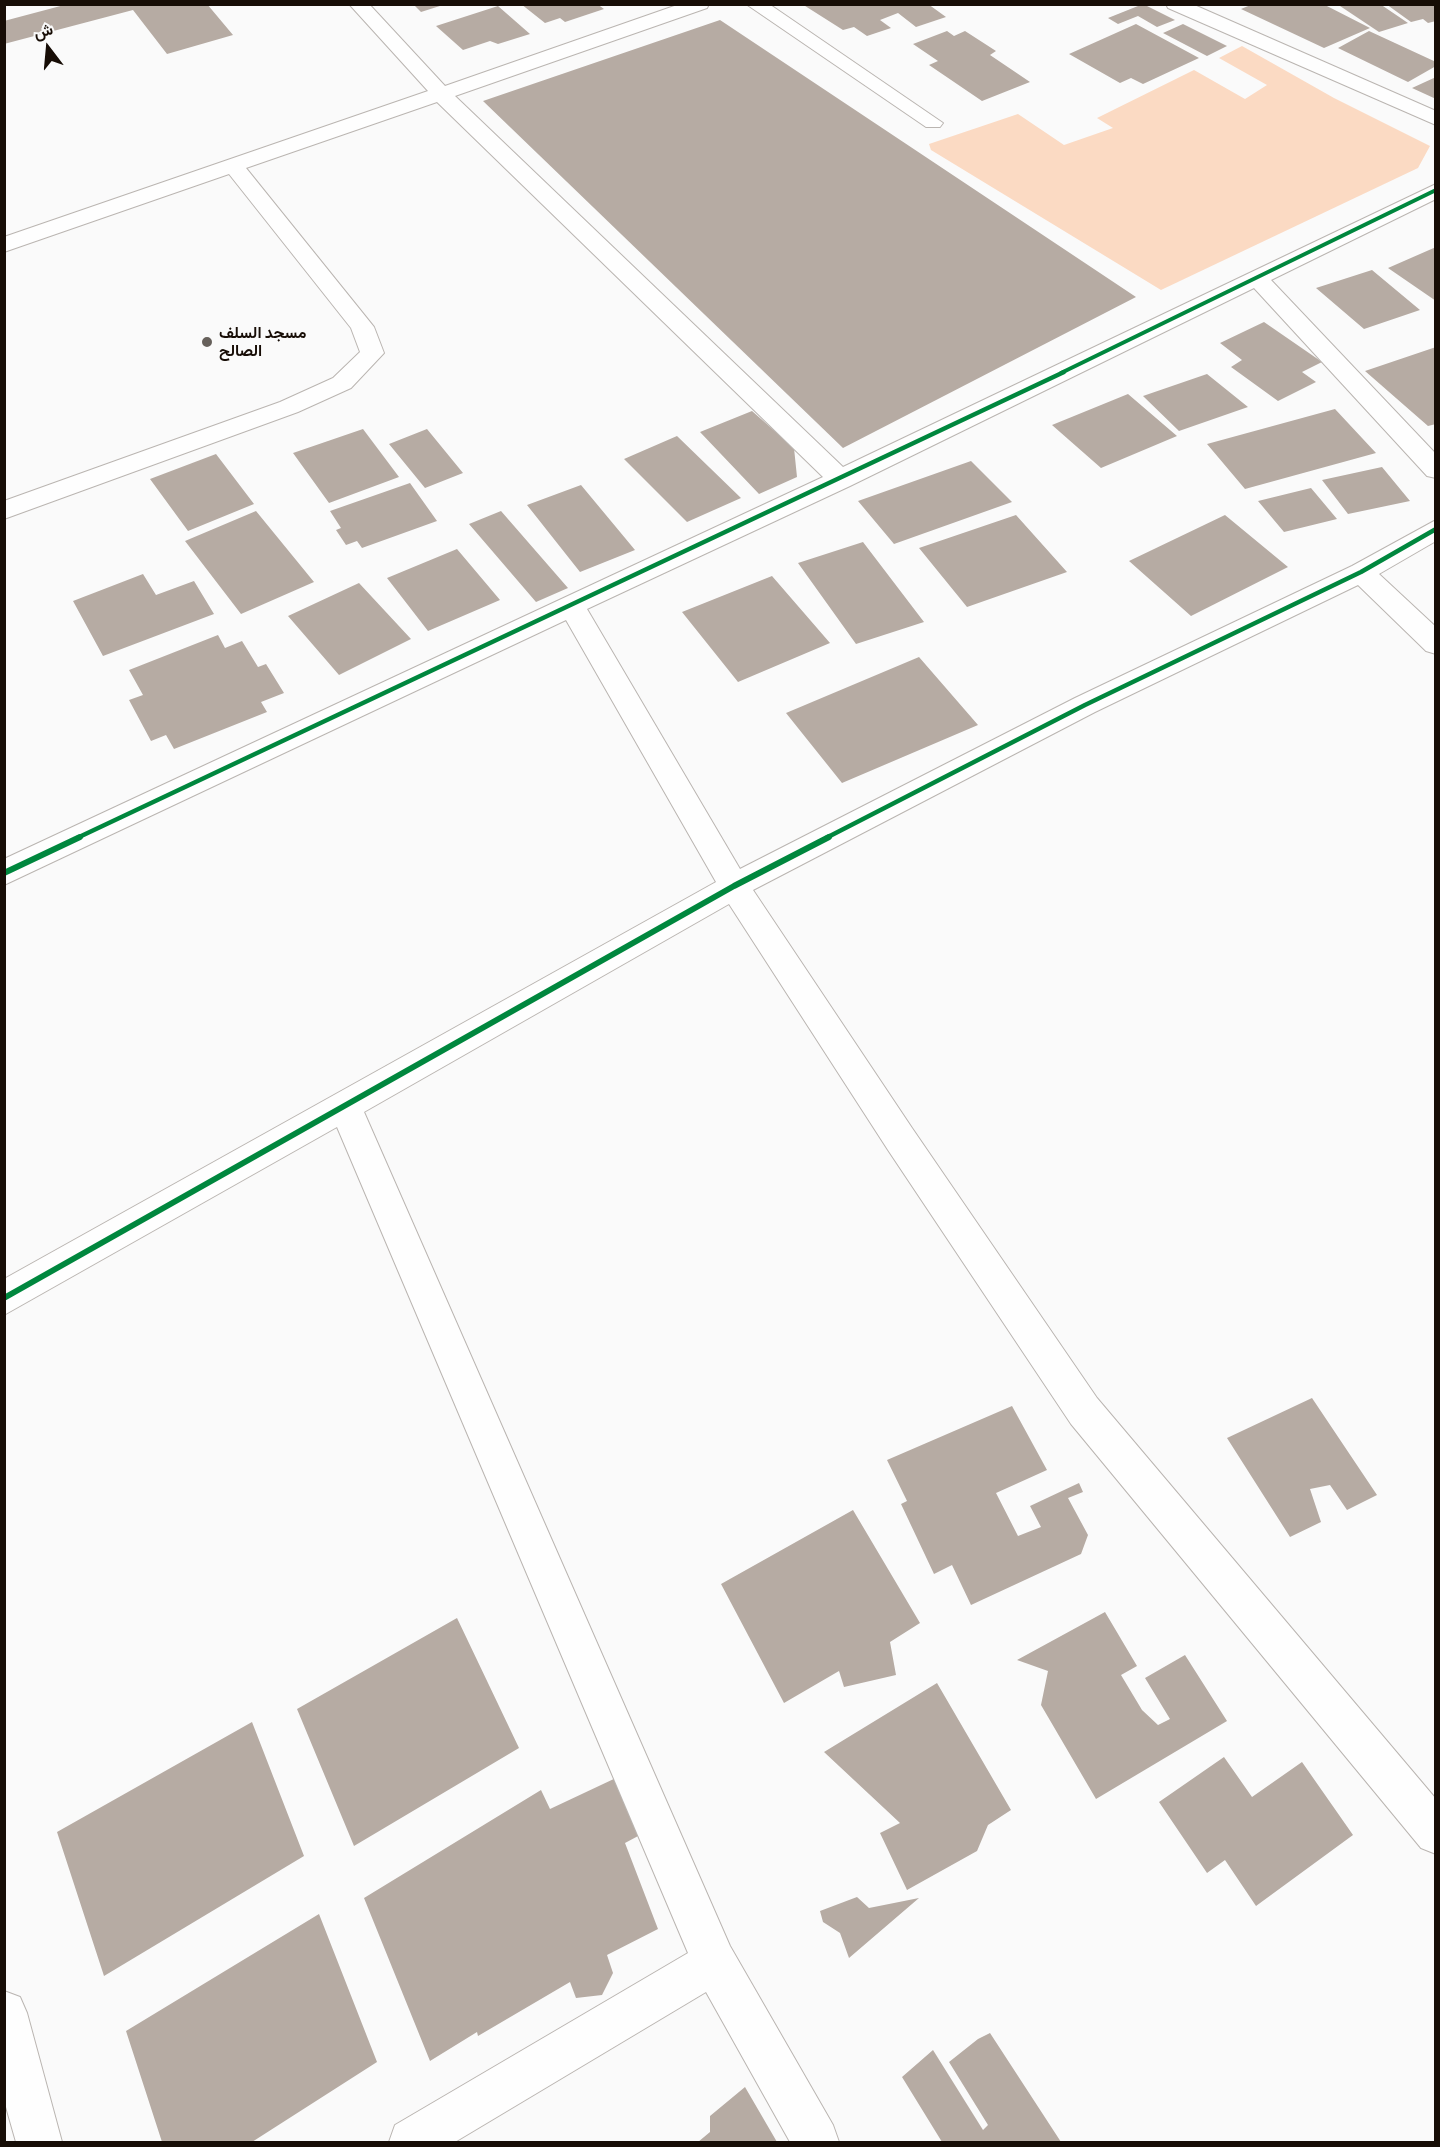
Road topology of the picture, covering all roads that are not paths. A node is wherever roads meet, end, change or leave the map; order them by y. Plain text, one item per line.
1 (358, 4) edge
2 (700, 4) edge
3 (755, 4) edge
4 (1175, 4) edge
5 (442, 95) junction
6 (1434, 117) edge
7 (933, 123) dead end
8 (234, 167) junction
9 (1436, 190) edge
10 (4, 245) edge
11 (1256, 277) junction
12 (1436, 470) edge
13 (841, 480) junction
14 (4, 511) edge
15 (1436, 530) edge
16 (1361, 572) junction
17 (571, 605) junction
18 (1436, 644) edge
19 (4, 873) edge
20 (734, 886) junction
21 (345, 1107) junction
22 (4, 1298) edge
23 (1436, 1833) edge
24 (714, 1962) junction
25 (4, 2013) edge
26 (39, 2142) edge
27 (412, 2142) edge
28 (816, 2142) edge

1 - 5 street
2 - 5 street
3 - 7 street
4 - 6 street
5 - 8 street
5 - 13 street
8 - 10 street
8 - 14 street
9 - 11 street
11 - 12 street
11 - 13 street
13 - 17 street
15 - 16 street
16 - 18 street
16 - 20 street
17 - 19 street
17 - 20 street
20 - 21 street
20 - 23 street
21 - 22 street
21 - 24 street
24 - 27 street
24 - 28 street
25 - 26 street

